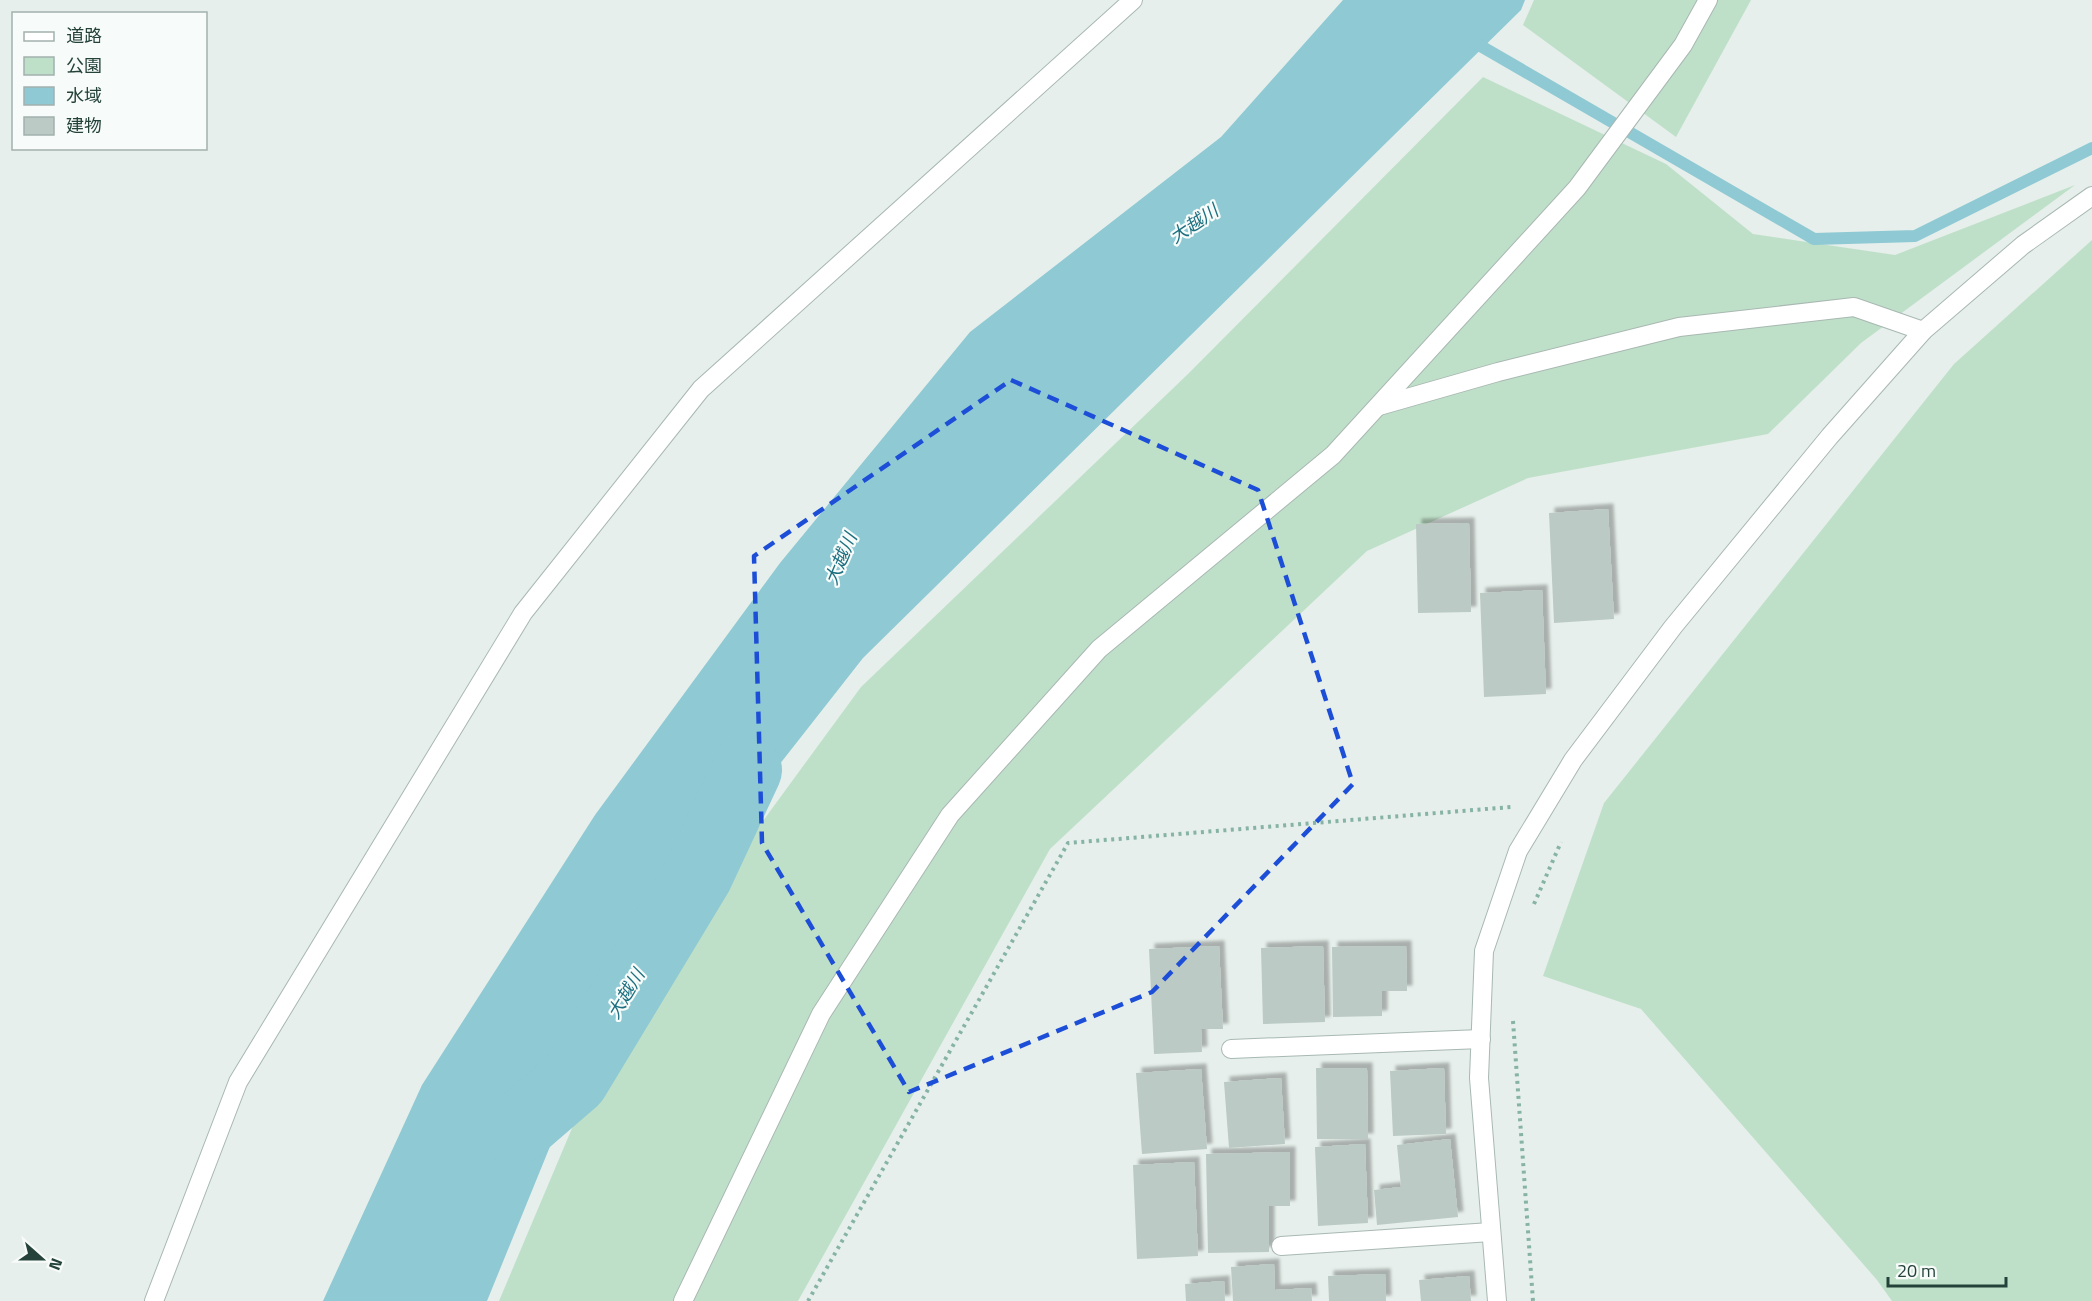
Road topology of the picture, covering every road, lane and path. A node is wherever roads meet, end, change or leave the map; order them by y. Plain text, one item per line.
1 (1133, 0) edge
2 (1708, 0) edge
3 (2092, 196) edge
4 (1923, 331) junction
5 (1377, 407) junction
6 (1546, 804) junction
7 (1562, 839) dead end
8 (1530, 914) dead end
9 (1513, 1012) dead end
10 (1481, 1039) junction
11 (1231, 1049) dead end
12 (1491, 1232) junction
13 (1281, 1246) dead end
14 (154, 1301) edge
15 (683, 1301) edge
16 (808, 1301) edge
17 (1497, 1301) edge
18 (1533, 1301) edge

1 - 14 street
2 - 5 street
3 - 4 street
4 - 5 street
4 - 6 street
5 - 15 street
6 - 10 street
6 - 16 path
7 - 8 path
9 - 18 path
10 - 11 street
10 - 12 street
12 - 13 street
12 - 17 street

